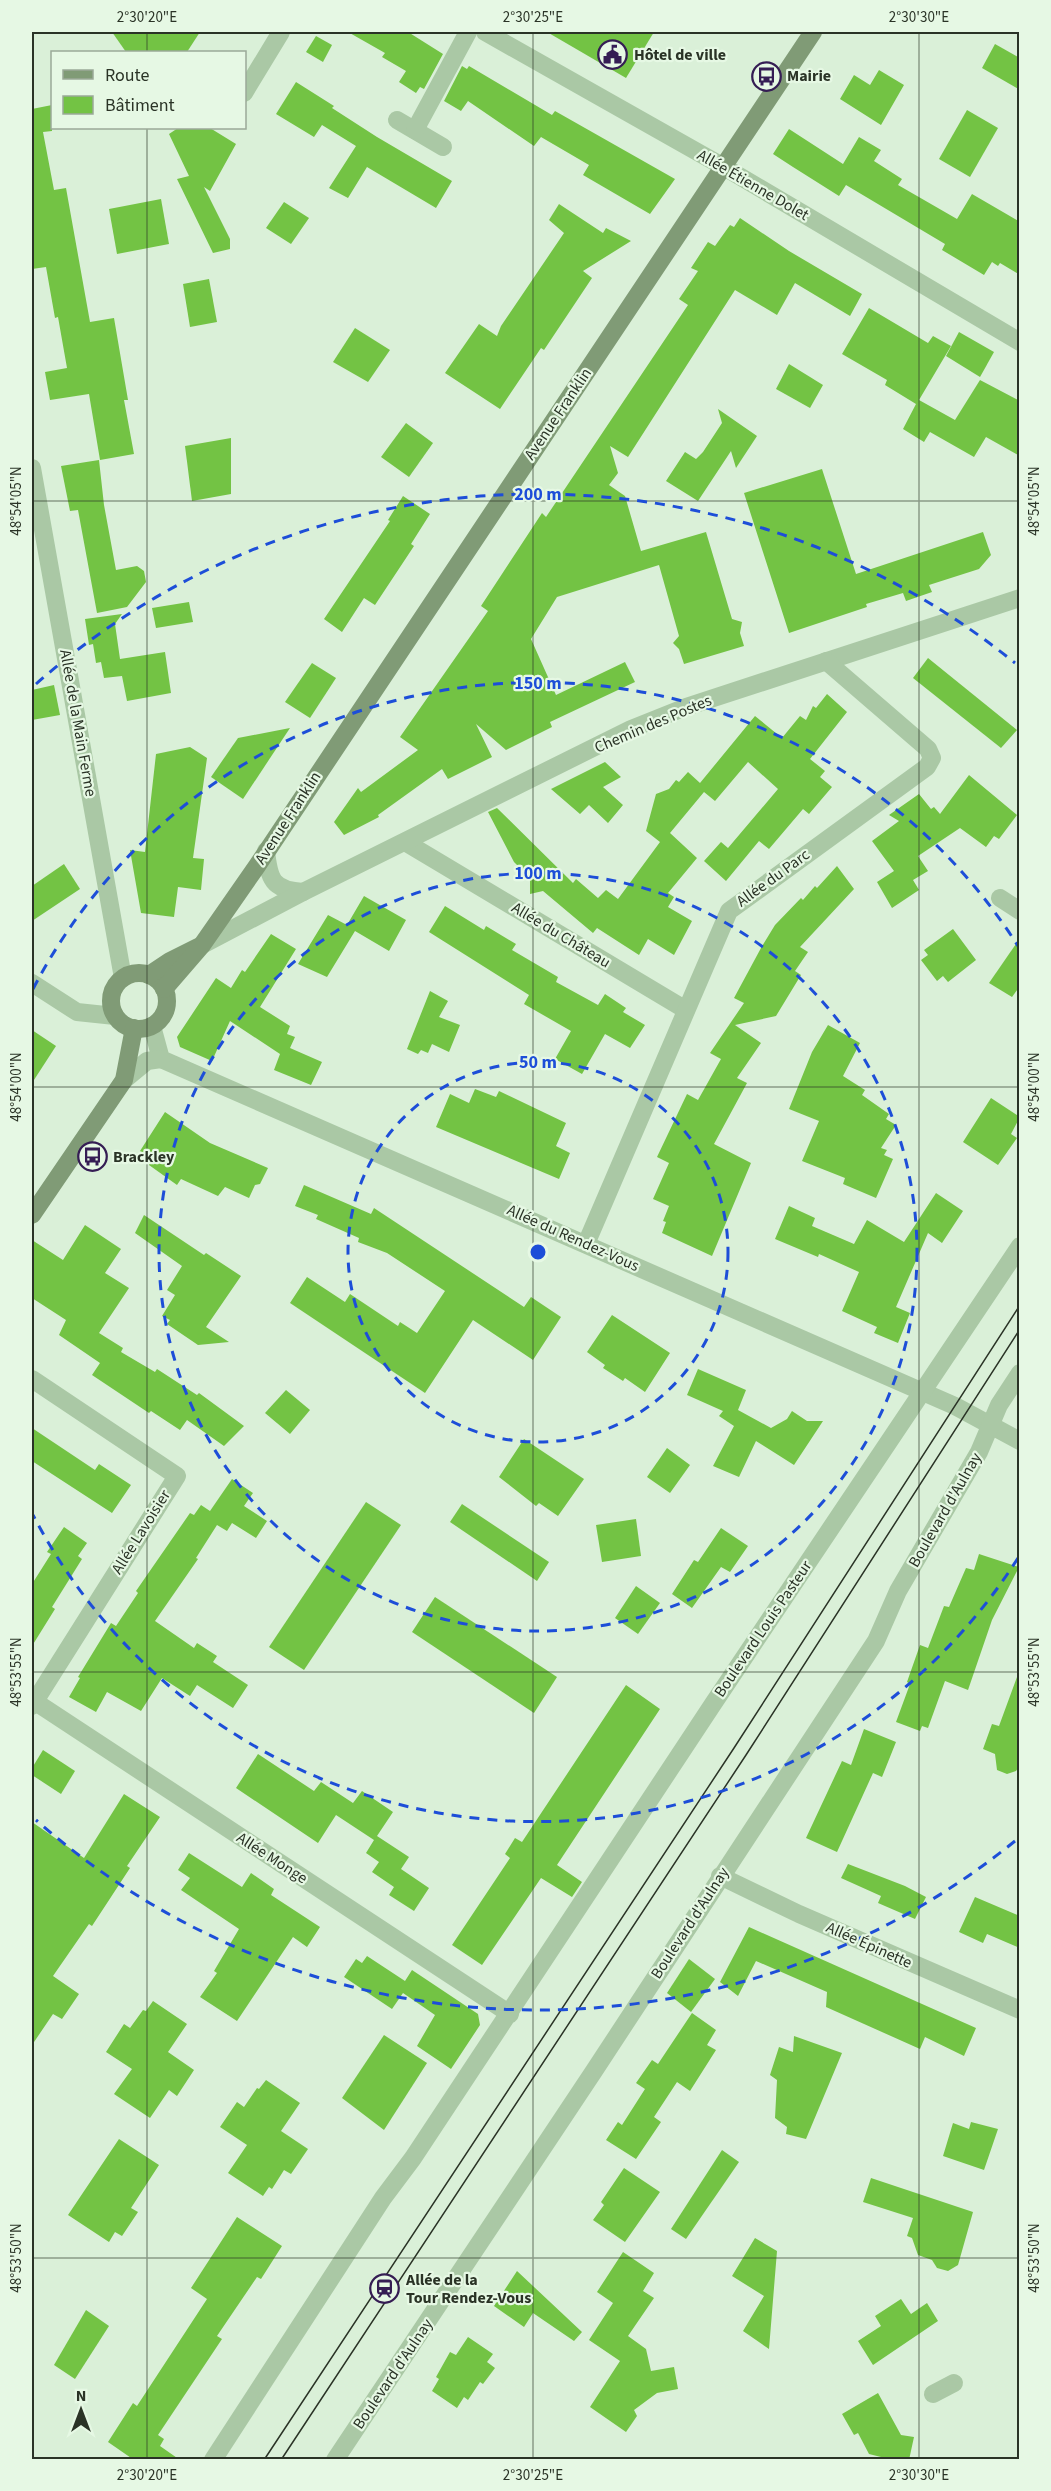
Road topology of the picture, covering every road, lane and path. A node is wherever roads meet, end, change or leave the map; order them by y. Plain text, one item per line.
1 (281, 32) edge
2 (468, 32) edge
3 (485, 32) edge
4 (813, 32) edge
5 (246, 90) edge
6 (397, 120) dead end
7 (415, 130) junction
8 (442, 147) dead end
9 (724, 167) junction
10 (1020, 342) edge
11 (32, 468) edge
12 (1020, 598) edge
13 (826, 661) junction
14 (405, 842) junction
15 (266, 851) junction
16 (303, 892) junction
17 (1000, 898) dead end
18 (1020, 911) edge
19 (202, 945) junction
20 (148, 975) junction
21 (123, 978) junction
22 (32, 983) edge
23 (164, 989) junction
24 (686, 1010) junction
25 (115, 1016) junction
26 (143, 1027) junction
27 (161, 1059) junction
28 (124, 1080) junction
29 (32, 1215) edge
30 (586, 1244) junction
31 (1020, 1246) edge
32 (1020, 1373) edge
33 (32, 1379) edge
34 (923, 1392) junction
35 (987, 1425) junction
36 (1020, 1441) edge
37 (33, 1704) edge
38 (720, 1876) junction
39 (1020, 2010) edge
40 (510, 2014) junction
41 (954, 2383) dead end
42 (933, 2394) dead end
43 (213, 2460) edge
44 (335, 2460) edge

1 - 5 street
2 - 7 street
3 - 9 street, Allée Étienne Dolet
4 - 9 street, Avenue Franklin
6 - 7 street
7 - 8 street
9 - 10 street, Allée Étienne Dolet
9 - 15 street, Avenue Franklin
11 - 21 street, Allée de la Main Ferme
12 - 13 street, Chemin des Postes
13 - 14 street, Chemin des Postes
13 - 24 street, Allée du Parc
14 - 16 street, Chemin des Postes
14 - 24 street, Allée du Château
15 - 16 street
15 - 19 street, Avenue Franklin
16 - 19 street, Chemin des Postes
17 - 18 street
19 - 20 street, Avenue Franklin
19 - 23 street, Avenue Franklin
20 - 21 street
20 - 23 street
21 - 25 street
22 - 25 street
23 - 26 street
24 - 30 street, Allée du Parc
25 - 26 street
26 - 27 street
26 - 28 street
27 - 28 street
27 - 30 street, Allée du Rendez-Vous
28 - 29 street
30 - 34 street, Allée du Rendez-Vous
31 - 34 street, Boulevard Louis Pasteur
32 - 35 street, Boulevard d'Aulnay
33 - 37 street, Allée Lavoisier
34 - 35 street, Allée du Rendez-Vous
34 - 40 street, Boulevard Louis Pasteur
35 - 36 street, Allée du Rendez-Vous
35 - 38 street, Boulevard d'Aulnay
37 - 40 street, Allée Monge
38 - 39 street, Allée Épinette
38 - 44 street, Boulevard d'Aulnay
40 - 43 street
41 - 42 street

